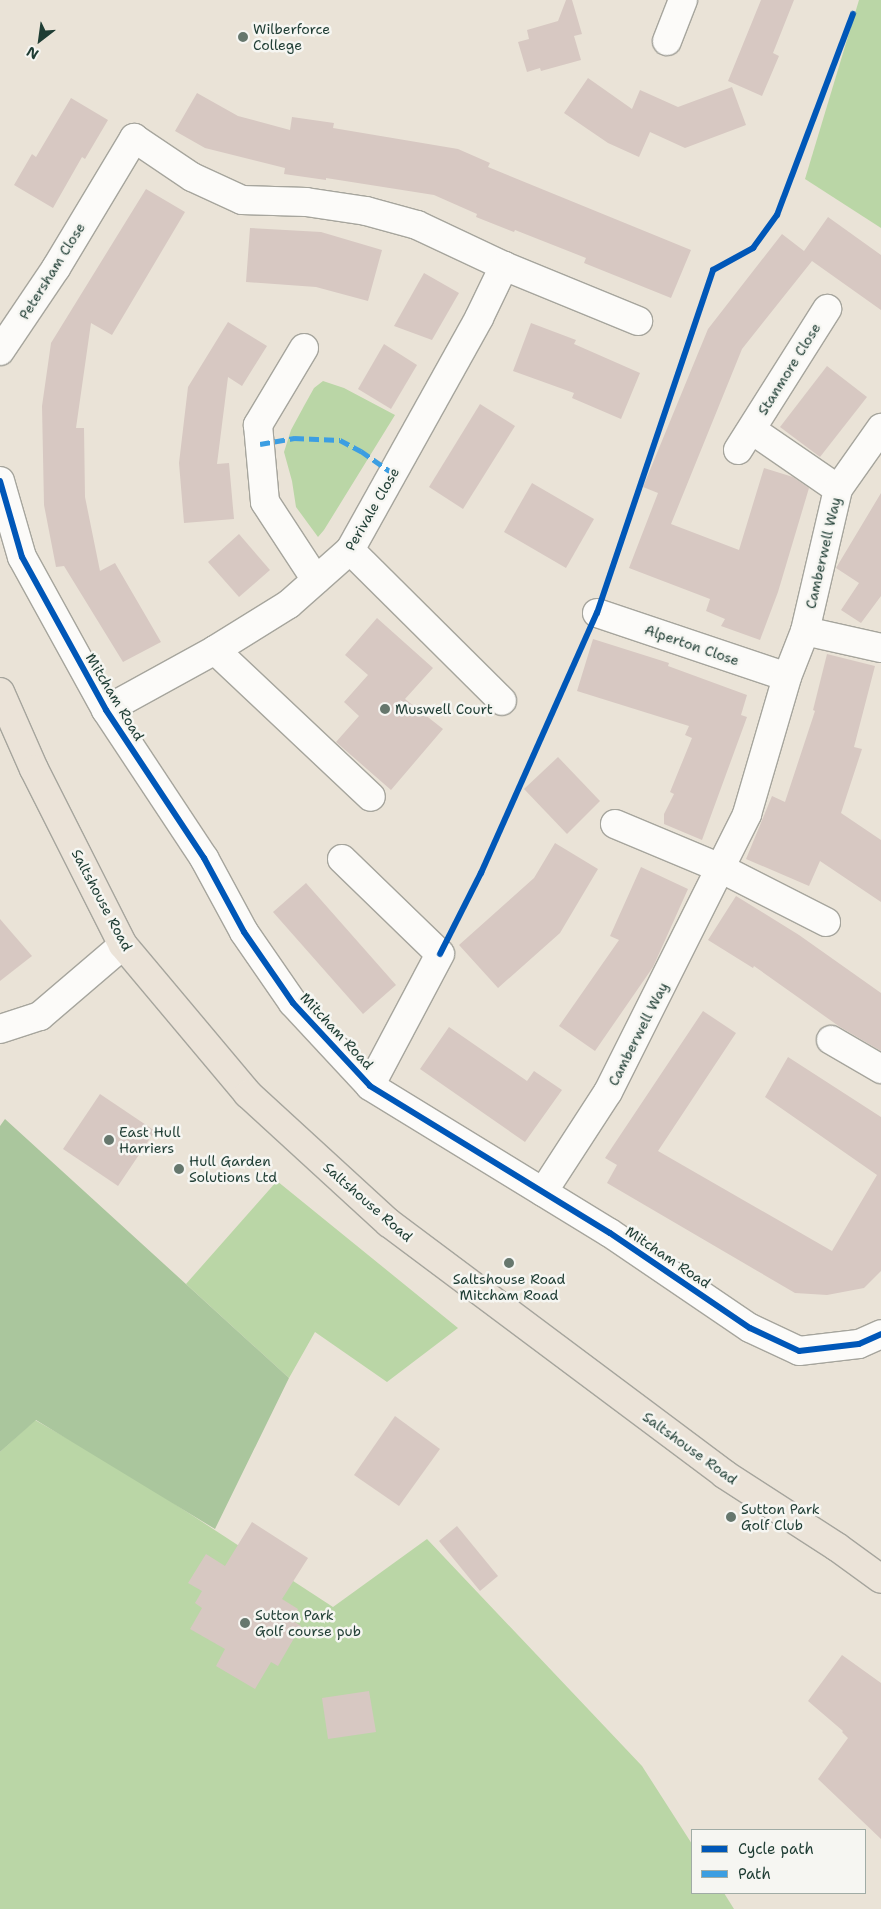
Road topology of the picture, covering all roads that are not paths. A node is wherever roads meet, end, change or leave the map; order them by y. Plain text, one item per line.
1 (683, 0) edge
2 (667, 41) dead end
3 (504, 266) junction
4 (827, 308) dead end
5 (638, 321) dead end
6 (1, 348) edge
7 (304, 348) dead end
8 (881, 428) edge
9 (0, 482) edge
10 (838, 489) junction
11 (350, 550) junction
12 (316, 580) junction
13 (597, 613) dead end
14 (805, 631) junction
15 (881, 648) edge
16 (215, 650) junction
17 (787, 677) junction
18 (0, 692) edge
19 (502, 701) dead end
20 (106, 710) junction
21 (371, 797) dead end
22 (614, 824) dead end
23 (342, 859) dead end
24 (720, 868) junction
25 (811, 923) dead end
26 (123, 945) junction
27 (0, 1029) edge
28 (831, 1040) dead end
29 (881, 1069) edge
30 (370, 1086) junction
31 (543, 1192) junction
32 (881, 1334) edge
33 (881, 1580) edge

1 - 2 street
3 - 5 street
3 - 6 street, Petersham Close
3 - 11 street, Perivale Close
4 - 10 street, Stanmore Close
7 - 12 street
8 - 10 street, Camberwell Way
9 - 20 street, Mitcham Road
10 - 14 street, Camberwell Way
11 - 12 street, Perivale Close
11 - 19 street
12 - 16 street, Perivale Close
13 - 17 street, Alperton Close
14 - 15 street
14 - 17 street, Camberwell Way
16 - 20 street, Perivale Close
16 - 21 street
17 - 24 street, Camberwell Way
18 - 26 main road, Saltshouse Road
20 - 30 street, Mitcham Road
22 - 24 street
23 - 30 street
24 - 25 street
24 - 31 street, Camberwell Way
26 - 27 street
26 - 33 main road, Saltshouse Road
28 - 29 street
30 - 31 street, Mitcham Road
31 - 32 street, Mitcham Road

